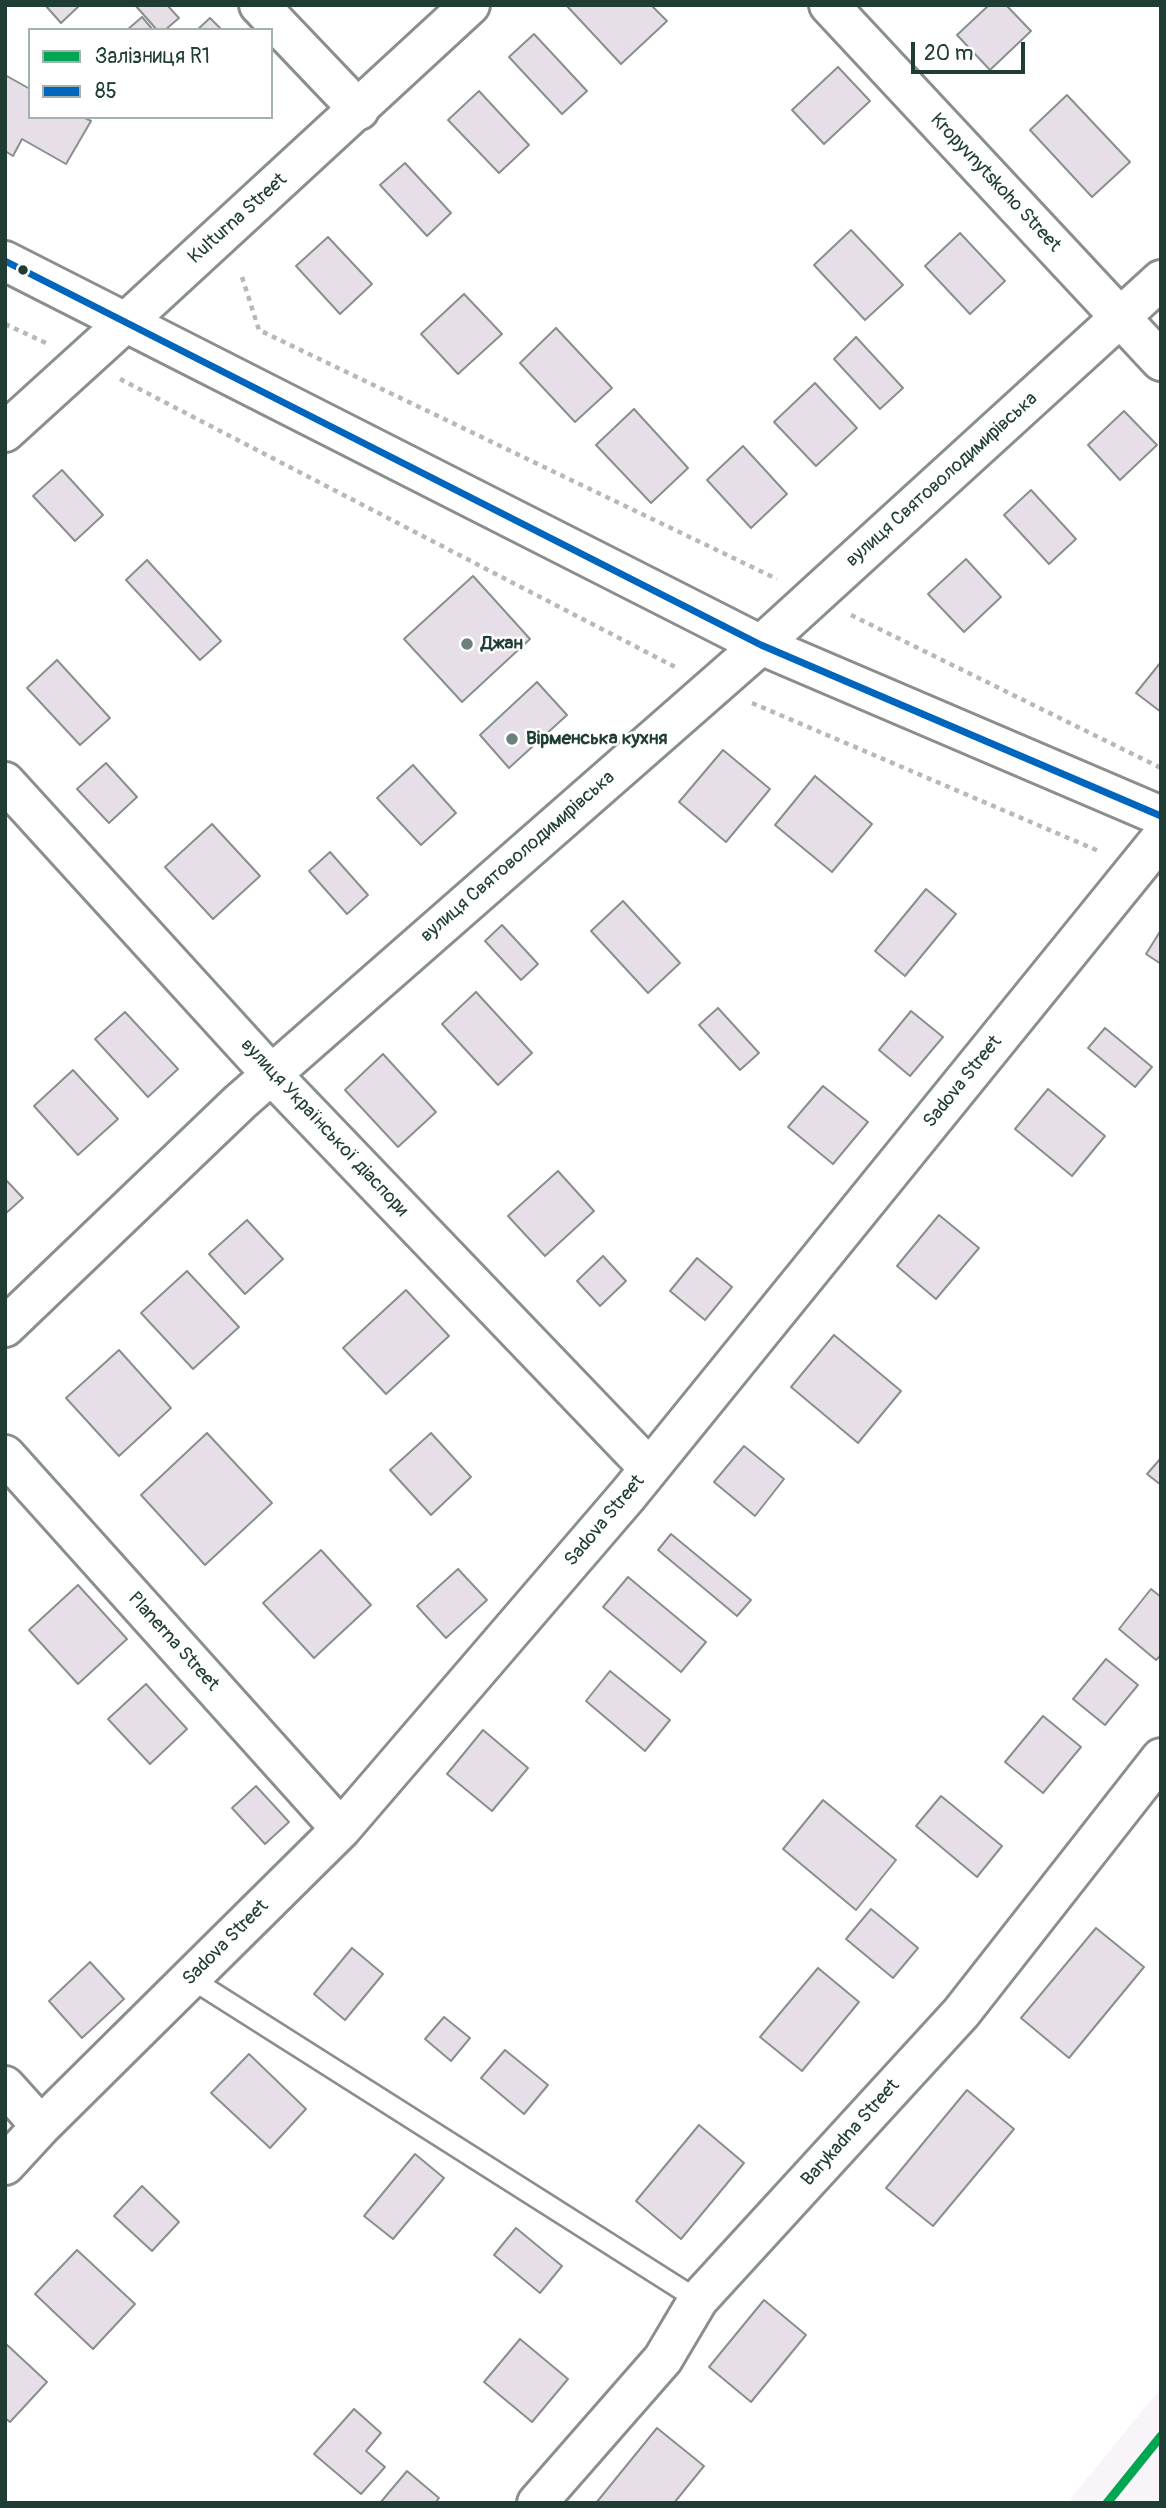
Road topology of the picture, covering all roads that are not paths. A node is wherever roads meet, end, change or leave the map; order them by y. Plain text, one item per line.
1 (259, 5) edge
2 (470, 5) edge
3 (829, 5) edge
4 (359, 110) junction
5 (5, 261) edge
6 (1161, 280) edge
7 (1120, 318) junction
8 (126, 323) junction
9 (1161, 361) edge
10 (5, 432) edge
11 (761, 645) junction
12 (5, 782) edge
13 (1161, 816) edge
14 (1161, 838) edge
15 (272, 1075) junction
16 (5, 1327) edge
17 (5, 1455) edge
18 (649, 1468) junction
19 (1161, 1758) edge
20 (341, 1829) junction
21 (190, 1978) junction
22 (5, 2085) edge
23 (41, 2126) junction
24 (5, 2165) edge
25 (698, 2300) junction
26 (537, 2503) edge

1 - 4 street
2 - 4 street, Kulturna Street
3 - 7 street, Kropyvnytskoho Street
4 - 8 street, Kulturna Street
5 - 8 street
6 - 7 street, вулиця Святоволодимирівська
7 - 9 street, Kropyvnytskoho Street
7 - 11 street, вулиця Святоволодимирівська
8 - 10 street, Kulturna Street
8 - 11 street
11 - 13 street
11 - 15 street, вулиця Святоволодимирівська
12 - 15 street, вулиця Української діаспори
14 - 18 street, Sadova Street
15 - 16 street, вулиця Святоволодимирівська
15 - 18 street, вулиця Української діаспори
17 - 20 street, Planerna Street
18 - 20 street, Sadova Street
19 - 25 street, Barykadna Street
20 - 21 street, Sadova Street
21 - 23 street, Sadova Street
21 - 25 lane
22 - 23 street
23 - 24 street, Sadova Street
25 - 26 street, Barykadna Street

